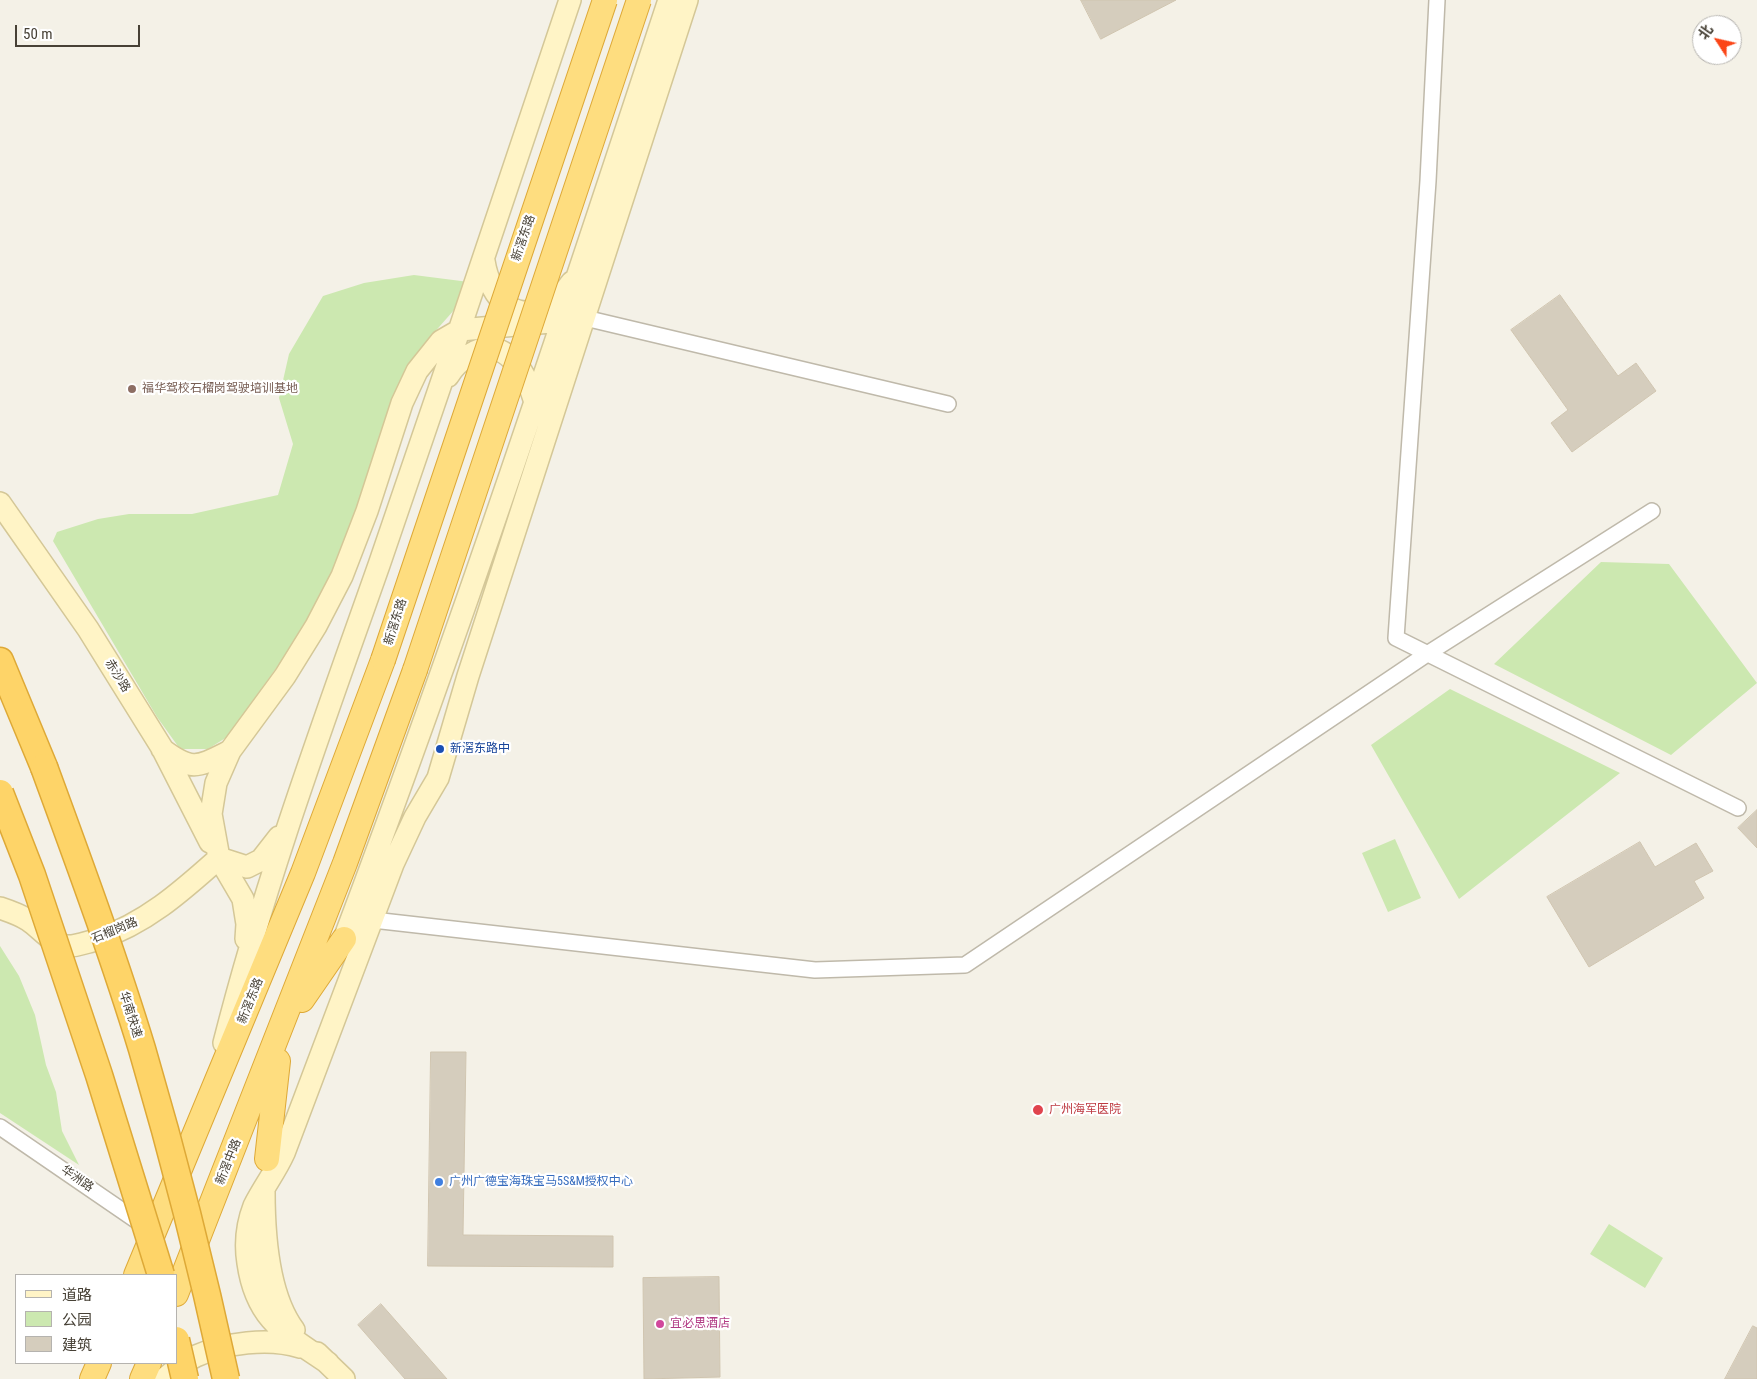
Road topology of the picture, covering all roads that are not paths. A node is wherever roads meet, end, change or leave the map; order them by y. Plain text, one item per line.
1 (570, 0) edge
2 (605, 0) edge
3 (638, 0) edge
4 (669, 0) edge
5 (687, 0) edge
6 (1437, 0) edge
7 (484, 260) junction
8 (576, 277) junction
9 (585, 318) junction
10 (562, 321) junction
11 (460, 330) junction
12 (438, 393) junction
13 (535, 402) junction
14 (948, 404) dead end
15 (0, 503) edge
16 (1652, 511) dead end
17 (1427, 654) junction
18 (0, 661) edge
19 (162, 748) junction
20 (230, 751) junction
21 (0, 793) edge
22 (1738, 808) dead end
23 (290, 818) junction
24 (218, 858) junction
25 (0, 908) edge
26 (373, 920) junction
27 (344, 940) joint
28 (245, 959) junction
29 (281, 1030) junction
30 (207, 1107) junction
31 (0, 1126) edge
32 (267, 1159) joint
33 (264, 1191) junction
34 (153, 1232) junction
35 (136, 1274) edge
36 (161, 1274) edge
37 (178, 1289) edge
38 (178, 1349) edge
39 (328, 1363) junction
40 (99, 1364) edge
41 (149, 1364) edge
42 (92, 1379) edge
43 (142, 1379) edge
44 (164, 1379) edge
45 (185, 1379) edge
46 (226, 1379) edge
47 (344, 1379) edge

1 - 7 main road
2 - 30 highway, 新滘东路, bridge
3 - 29 highway, bridge
4 - 8 main road
5 - 9 main road
6 - 17 street
7 - 8 main road
7 - 11 main road
8 - 10 main road
9 - 10 main road
9 - 14 street
9 - 26 main road
10 - 11 main road
10 - 13 main road
11 - 12 main road
11 - 20 main road
12 - 13 main road
12 - 23 main road
13 - 27 main road
15 - 19 main road, 赤沙路
16 - 17 street
17 - 22 street
17 - 26 street
18 - 46 highway, 华南快速, bridge
19 - 20 main road
19 - 24 main road, 赤沙路
20 - 24 main road
21 - 36 highway, bridge
23 - 24 main road
23 - 28 main road
24 - 25 main road, 石榴岗路
24 - 28 main road, 赤沙路
26 - 33 main road
27 - 29 highway
28 - 30 main road
29 - 32 highway
29 - 37 highway, 新滘中路
30 - 34 highway, 新滘东路
31 - 34 street, 华洲路
32 - 33 main road
33 - 39 main road
34 - 35 highway
38 - 45 highway, bridge
39 - 44 main road
39 - 47 main road
40 - 42 highway
41 - 43 highway

